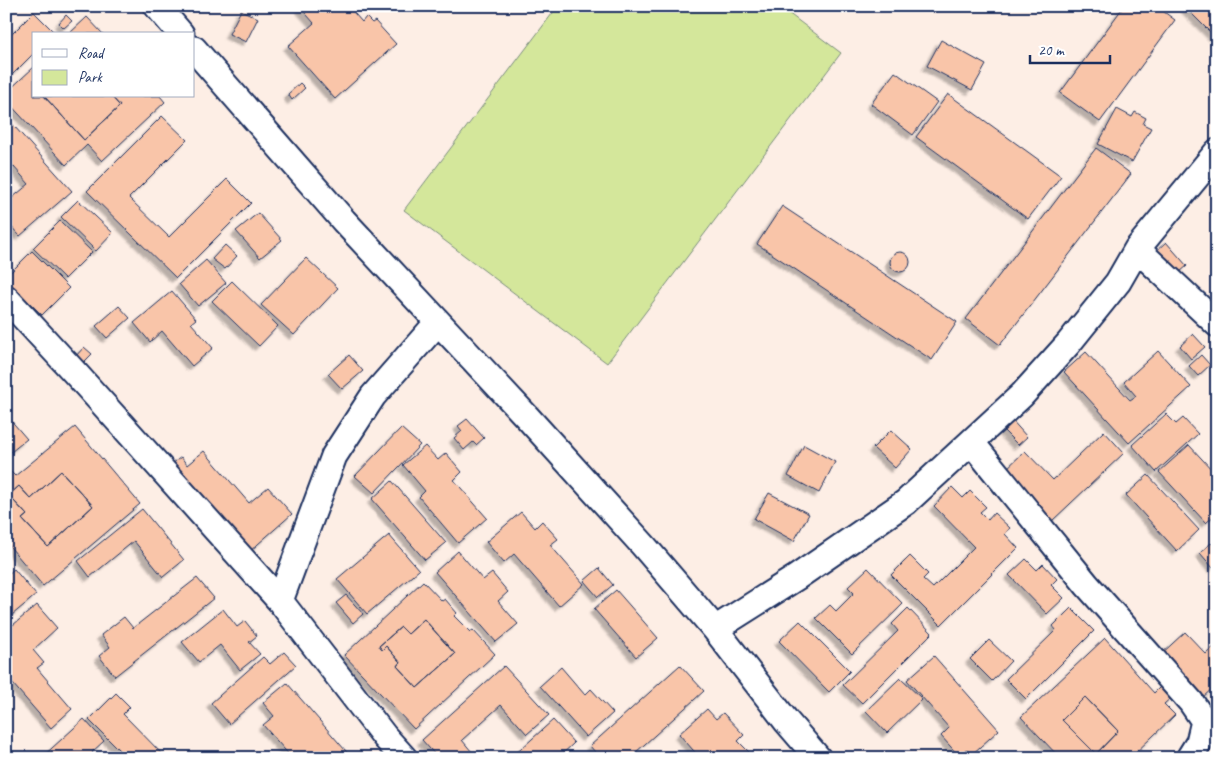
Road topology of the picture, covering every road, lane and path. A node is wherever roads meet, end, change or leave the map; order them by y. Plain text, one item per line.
1 (157, 6) edge
2 (179, 32) edge
3 (195, 49) edge
4 (1217, 152) edge
5 (1137, 249) junction
6 (6, 298) edge
7 (438, 322) junction
8 (1217, 324) edge
9 (972, 443) junction
10 (280, 600) junction
11 (715, 629) junction
12 (404, 758) edge
13 (818, 758) edge
14 (1189, 758) edge

1 - 2 street
3 - 7 street
4 - 5 street
5 - 8 street
5 - 9 street
6 - 10 street
7 - 10 street
7 - 11 street
9 - 11 street
9 - 14 street
10 - 12 street
11 - 13 street

